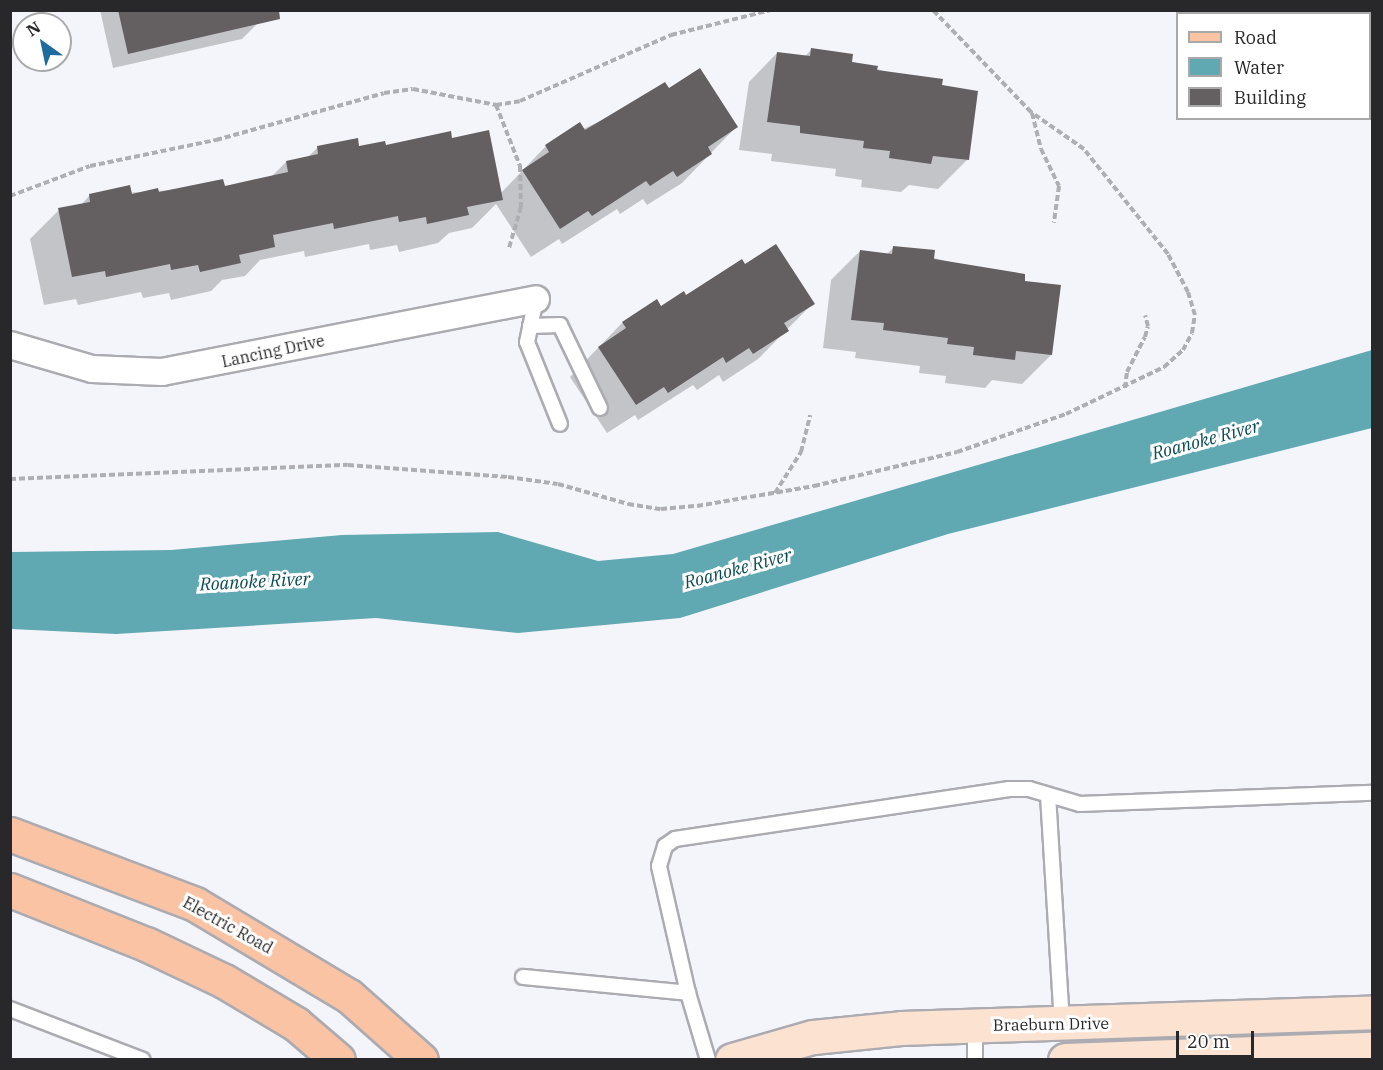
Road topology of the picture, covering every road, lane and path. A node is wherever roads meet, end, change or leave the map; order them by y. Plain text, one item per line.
1 (771, 10) edge
2 (933, 10) edge
3 (496, 105) junction
4 (1031, 112) junction
5 (10, 196) edge
6 (1054, 223) dead end
7 (509, 248) dead end
8 (536, 299) joint
9 (1145, 315) dead end
10 (530, 326) junction
11 (10, 345) edge
12 (1125, 388) junction
13 (600, 408) dead end
14 (810, 415) dead end
15 (560, 424) dead end
16 (10, 479) edge
17 (774, 494) junction
18 (1372, 793) edge
19 (1048, 795) junction
20 (10, 834) edge
21 (10, 890) edge
22 (523, 977) dead end
23 (688, 993) junction
24 (10, 1009) edge
25 (1372, 1012) edge
26 (1142, 1022) junction
27 (1062, 1023) junction
28 (975, 1026) junction
29 (828, 1048) edge
30 (1372, 1049) edge
31 (1139, 1057) junction
32 (143, 1059) edge
33 (338, 1059) edge
34 (421, 1059) edge
35 (708, 1059) edge
36 (732, 1059) edge
37 (975, 1059) edge
38 (1065, 1059) edge

1 - 3 path
2 - 4 path
3 - 5 path
3 - 7 path
4 - 6 path
4 - 12 path
8 - 10 lane
8 - 11 street, Lancing Drive
9 - 12 path
10 - 13 lane
10 - 15 lane
12 - 17 path
14 - 17 path
16 - 17 path
18 - 19 lane
19 - 23 lane
19 - 27 lane
20 - 34 main road, Electric Road
21 - 33 main road
22 - 23 lane
23 - 35 lane
24 - 32 lane
25 - 26 street, Braeburn Drive
26 - 27 street, Braeburn Drive
26 - 31 street
27 - 28 street, Braeburn Drive
28 - 29 street, Braeburn Drive
28 - 37 lane
29 - 36 street, Braeburn Drive
30 - 31 street
31 - 38 street

